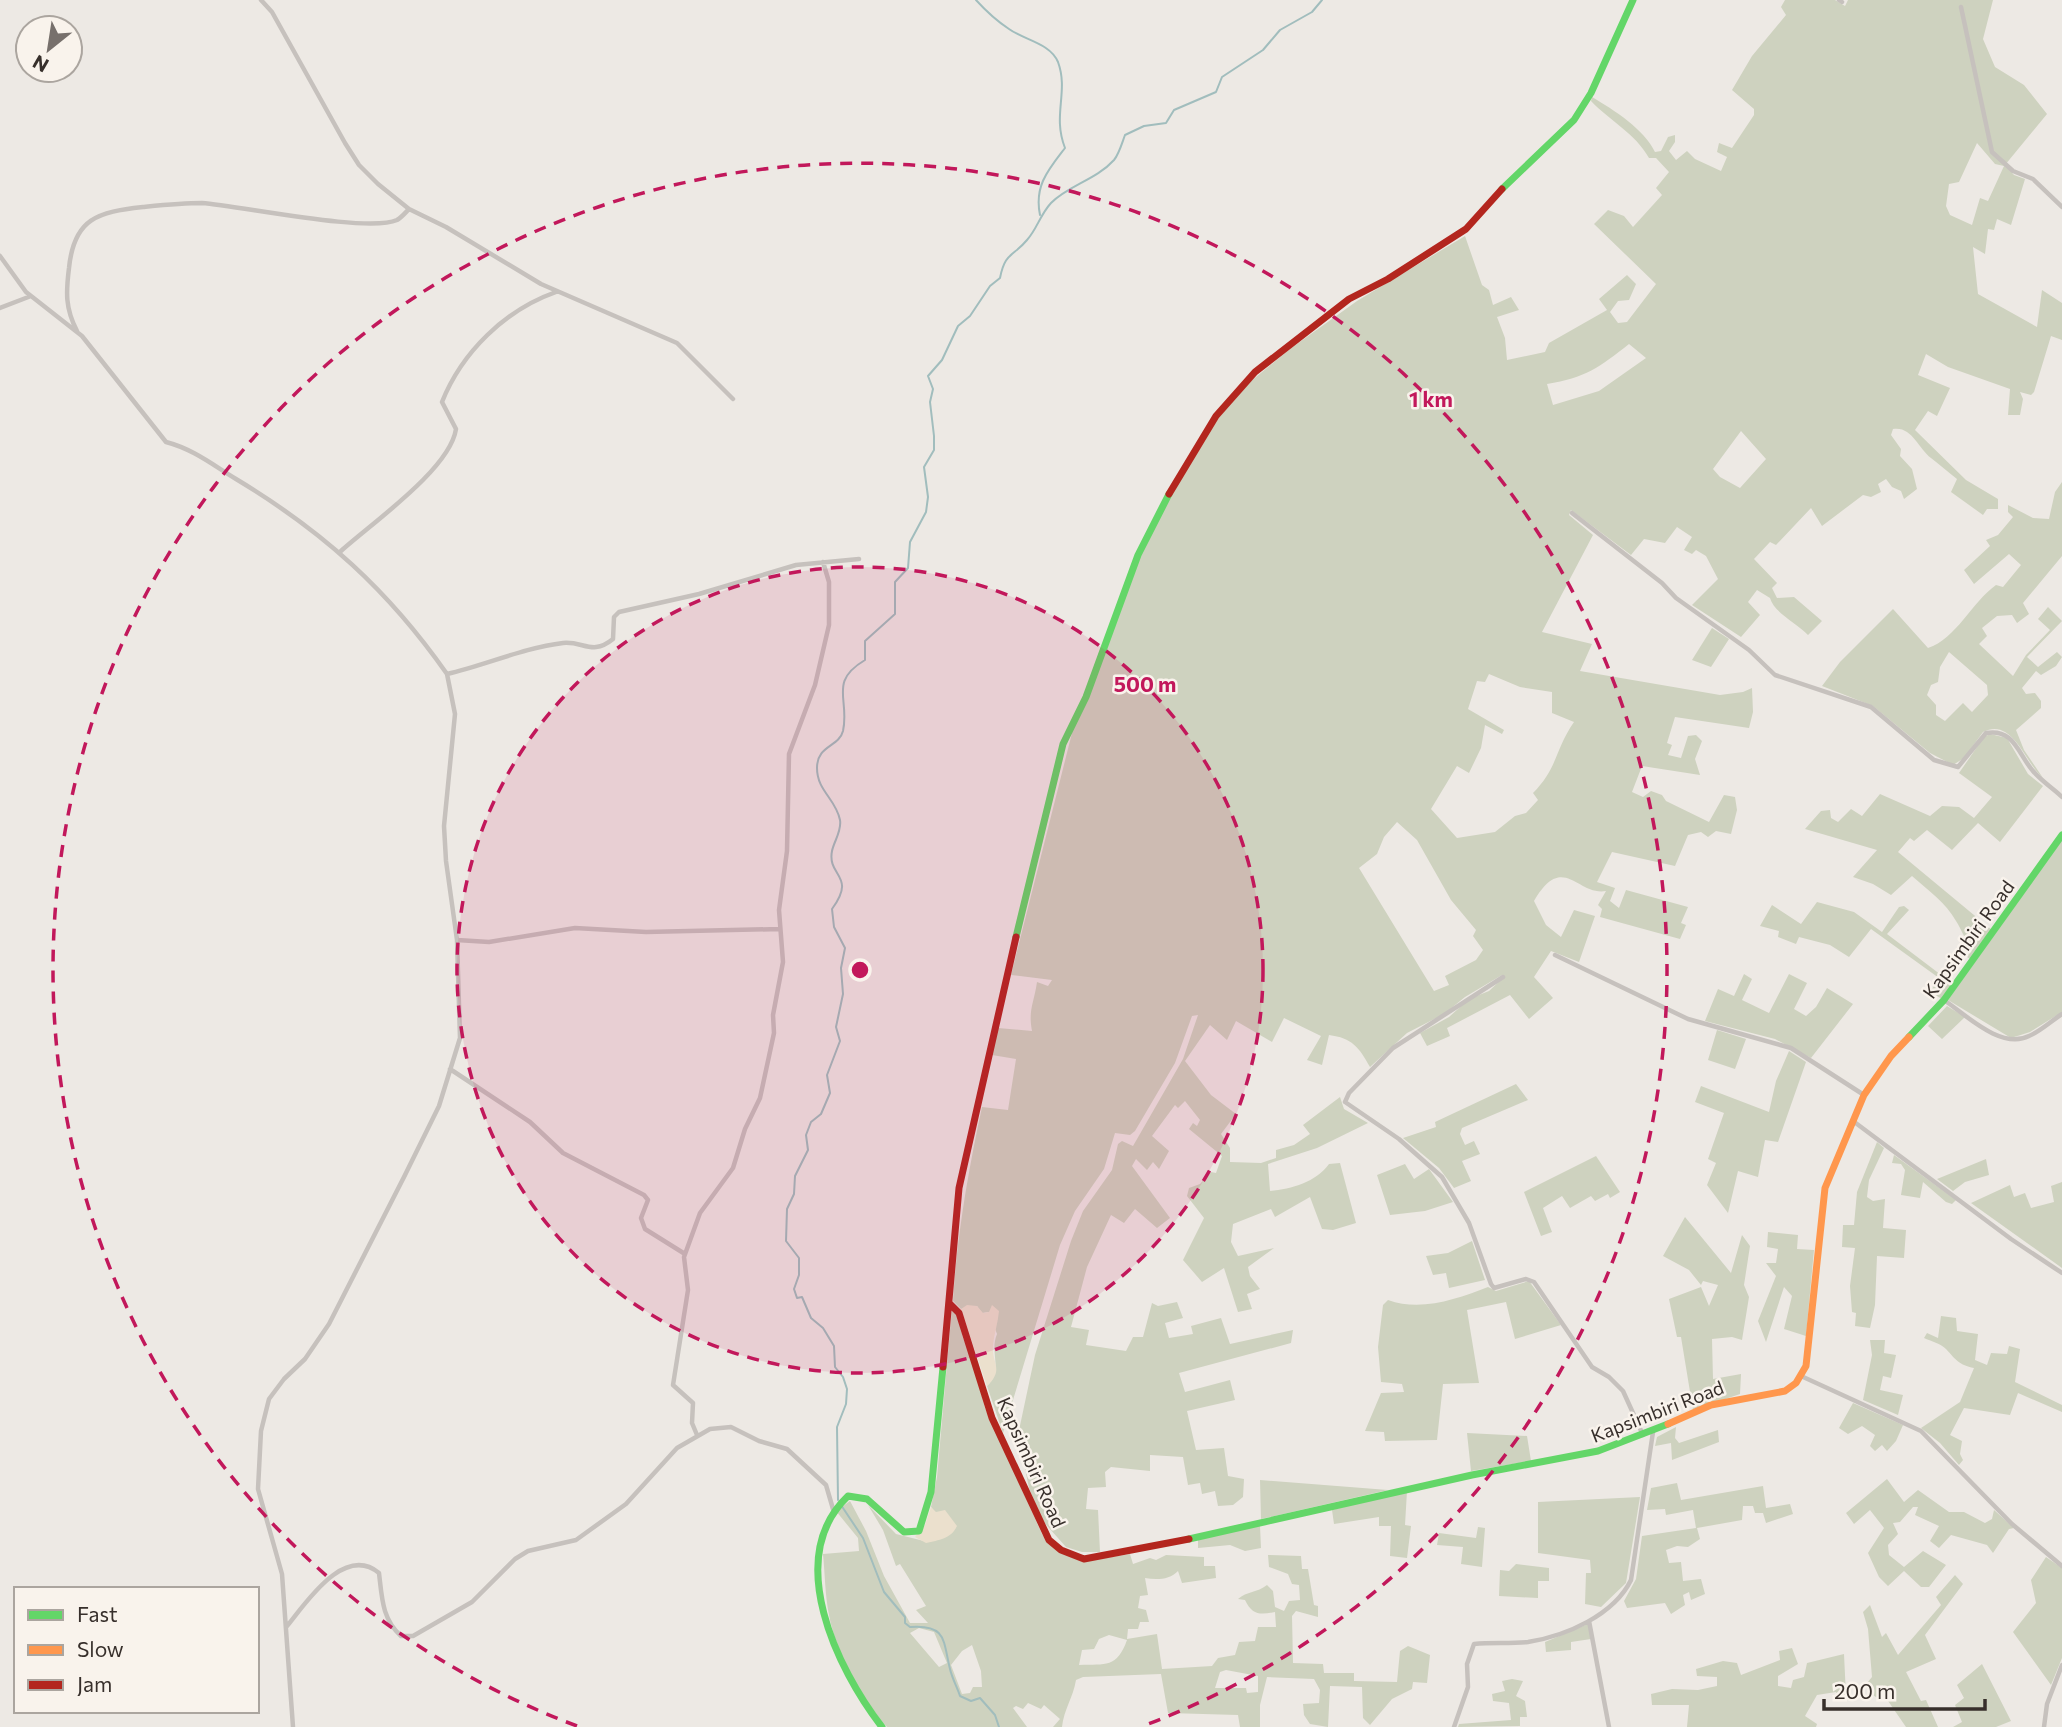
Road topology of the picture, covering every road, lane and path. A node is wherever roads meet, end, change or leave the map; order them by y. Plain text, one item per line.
1 (261, 0) edge
2 (1633, 0) edge
3 (1961, 7) dead end
4 (2062, 207) edge
5 (409, 209) junction
6 (0, 256) edge
7 (556, 292) junction
8 (31, 296) junction
9 (0, 308) edge
10 (77, 331) junction
11 (733, 399) dead end
12 (1572, 513) dead end
13 (341, 551) junction
14 (859, 559) dead end
15 (822, 562) junction
16 (447, 674) junction
17 (2062, 797) edge
18 (2062, 835) edge
19 (779, 929) junction
20 (457, 940) junction
21 (1555, 956) dead end
22 (1503, 977) dead end
23 (1944, 1000) junction
24 (2062, 1014) edge
25 (449, 1069) junction
26 (1864, 1095) junction
27 (1853, 1120) junction
28 (685, 1254) junction
29 (2062, 1273) edge
30 (949, 1303) junction
31 (1801, 1376) junction
32 (1653, 1431) junction
33 (697, 1435) junction
34 (1643, 1435) junction
35 (837, 1505) junction
36 (2062, 1566) edge
37 (1589, 1620) junction
38 (285, 1627) junction
39 (2062, 1665) edge
40 (880, 1726) edge
41 (293, 1727) edge
42 (1454, 1727) edge
43 (1609, 1727) edge
44 (2045, 1727) edge

1 - 5 street
2 - 30 street
3 - 4 street
5 - 7 street
5 - 10 street
6 - 8 street
7 - 11 street
7 - 13 street
8 - 9 street
8 - 10 street
10 - 13 street
12 - 17 street
13 - 16 street
14 - 15 street
15 - 16 street
15 - 19 street
16 - 20 street
18 - 23 street, Kapsimbiri Road
19 - 20 street
19 - 28 street
20 - 25 street
21 - 26 street
22 - 34 street
23 - 24 street
23 - 26 street, Kapsimbiri Road
25 - 28 street
25 - 38 street
26 - 27 street, Kapsimbiri Road
27 - 29 street
27 - 31 street, Kapsimbiri Road
28 - 33 street
30 - 34 street, Kapsimbiri Road
30 - 35 street
31 - 32 street, Kapsimbiri Road
31 - 36 street
32 - 34 street, Kapsimbiri Road
32 - 37 street
33 - 35 street
33 - 38 street
35 - 40 street
37 - 42 street
37 - 43 street
38 - 41 street
39 - 44 street

